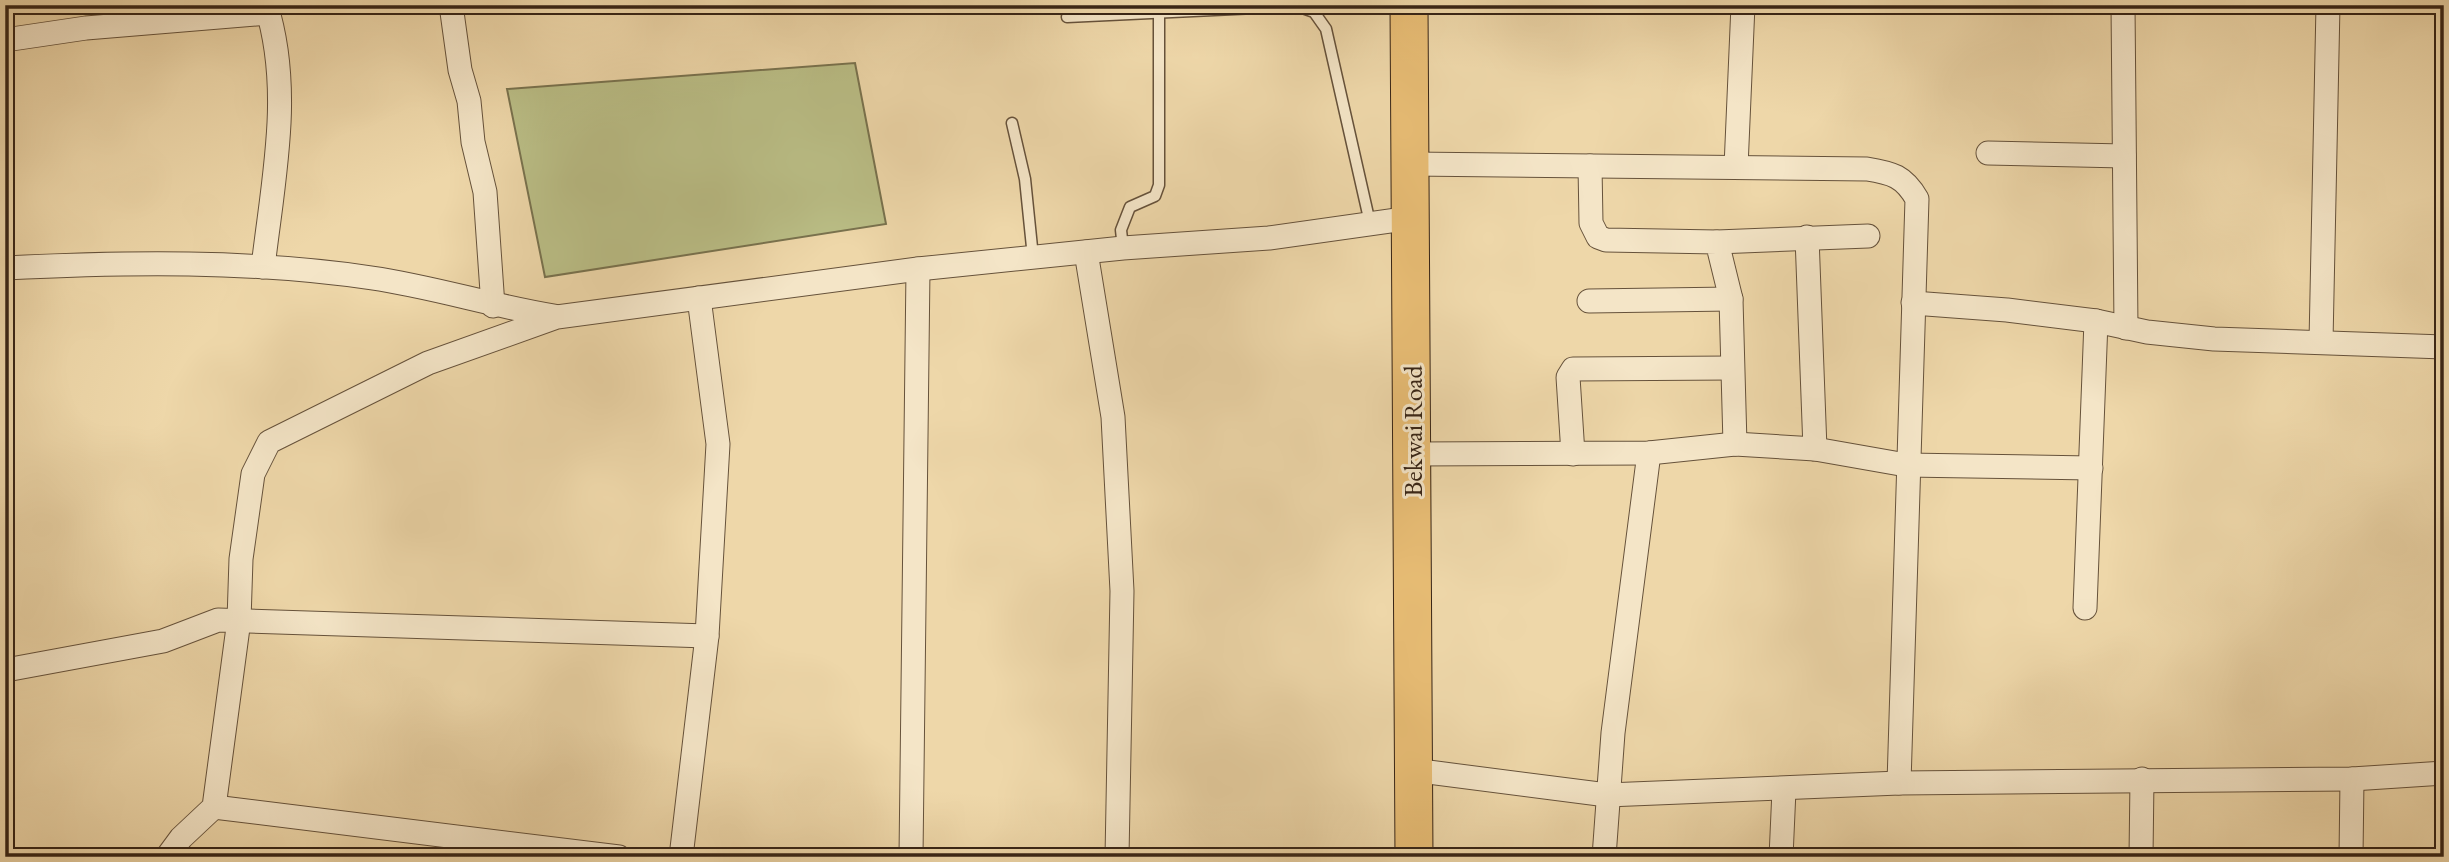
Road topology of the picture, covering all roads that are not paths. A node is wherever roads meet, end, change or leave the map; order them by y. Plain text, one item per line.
1 (451, 5) edge
2 (1409, 5) edge
3 (1742, 5) edge
4 (2123, 5) edge
5 (2328, 5) edge
6 (267, 9) edge
7 (1159, 13) junction
8 (1067, 17) dead end
9 (5, 40) edge
10 (1012, 123) dead end
11 (1988, 153) dead end
12 (2124, 156) junction
13 (1411, 164) junction
14 (1590, 166) junction
15 (1736, 167) junction
16 (1411, 218) junction
17 (1370, 223) junction
18 (1868, 236) dead end
19 (1807, 237) junction
20 (1717, 242) junction
21 (1123, 248) junction
22 (1086, 252) junction
23 (1033, 257) junction
24 (263, 267) junction
25 (5, 268) edge
26 (918, 269) junction
27 (699, 298) junction
28 (1731, 299) junction
29 (1589, 301) dead end
30 (1913, 303) junction
31 (493, 306) junction
32 (557, 317) junction
33 (2096, 321) junction
34 (2126, 328) junction
35 (2321, 342) junction
36 (2444, 347) edge
37 (1732, 368) junction
38 (1735, 444) junction
39 (1815, 449) junction
40 (1649, 453) junction
41 (1414, 454) junction
42 (1573, 454) junction
43 (1906, 465) junction
44 (2091, 468) junction
45 (2085, 608) dead end
46 (239, 620) junction
47 (707, 636) junction
48 (6, 670) edge
49 (1413, 770) junction
50 (2444, 773) edge
51 (2142, 779) junction
52 (2352, 779) junction
53 (1899, 783) junction
54 (1784, 790) junction
55 (1607, 795) junction
56 (214, 807) junction
57 (552, 852) edge
58 (167, 857) edge
59 (619, 857) edge
60 (681, 857) edge
61 (911, 857) edge
62 (1118, 857) edge
63 (1414, 857) edge
64 (1604, 857) edge
65 (1781, 857) edge
66 (2141, 857) edge
67 (2351, 857) edge

1 - 31 street
2 - 13 highway, Bekwai Road
3 - 15 street
4 - 12 street
5 - 35 street
6 - 9 street
6 - 24 street
7 - 8 lane
7 - 17 lane
7 - 21 lane
10 - 23 lane
11 - 12 street
12 - 34 street
13 - 14 street
13 - 16 highway, Bekwai Road
14 - 15 street
14 - 20 street
15 - 30 street
16 - 17 street
16 - 41 highway, Bekwai Road
17 - 21 street
18 - 19 street
19 - 20 street
19 - 39 street
20 - 28 street
21 - 22 street
22 - 23 street
22 - 62 street
23 - 26 street
24 - 25 street
24 - 31 street
26 - 27 street
26 - 61 street
27 - 32 street
27 - 47 street
28 - 29 street
28 - 37 street
30 - 33 street
30 - 43 street
31 - 32 street
32 - 46 street
33 - 34 street
33 - 44 street
34 - 35 street
35 - 36 street
37 - 38 street
37 - 42 street
38 - 39 street
38 - 40 street
39 - 43 street
40 - 42 street
40 - 55 street
41 - 42 street
41 - 49 highway, Bekwai Road
43 - 44 street
43 - 53 street
44 - 45 street
46 - 47 street
46 - 48 street
46 - 56 street
47 - 60 street
49 - 55 street
49 - 63 highway, Bekwai Road
50 - 52 street
51 - 52 street
51 - 53 street
51 - 66 street
52 - 67 street
53 - 54 street
54 - 55 street
54 - 65 street
55 - 64 street
56 - 57 street
56 - 58 street
57 - 59 street

